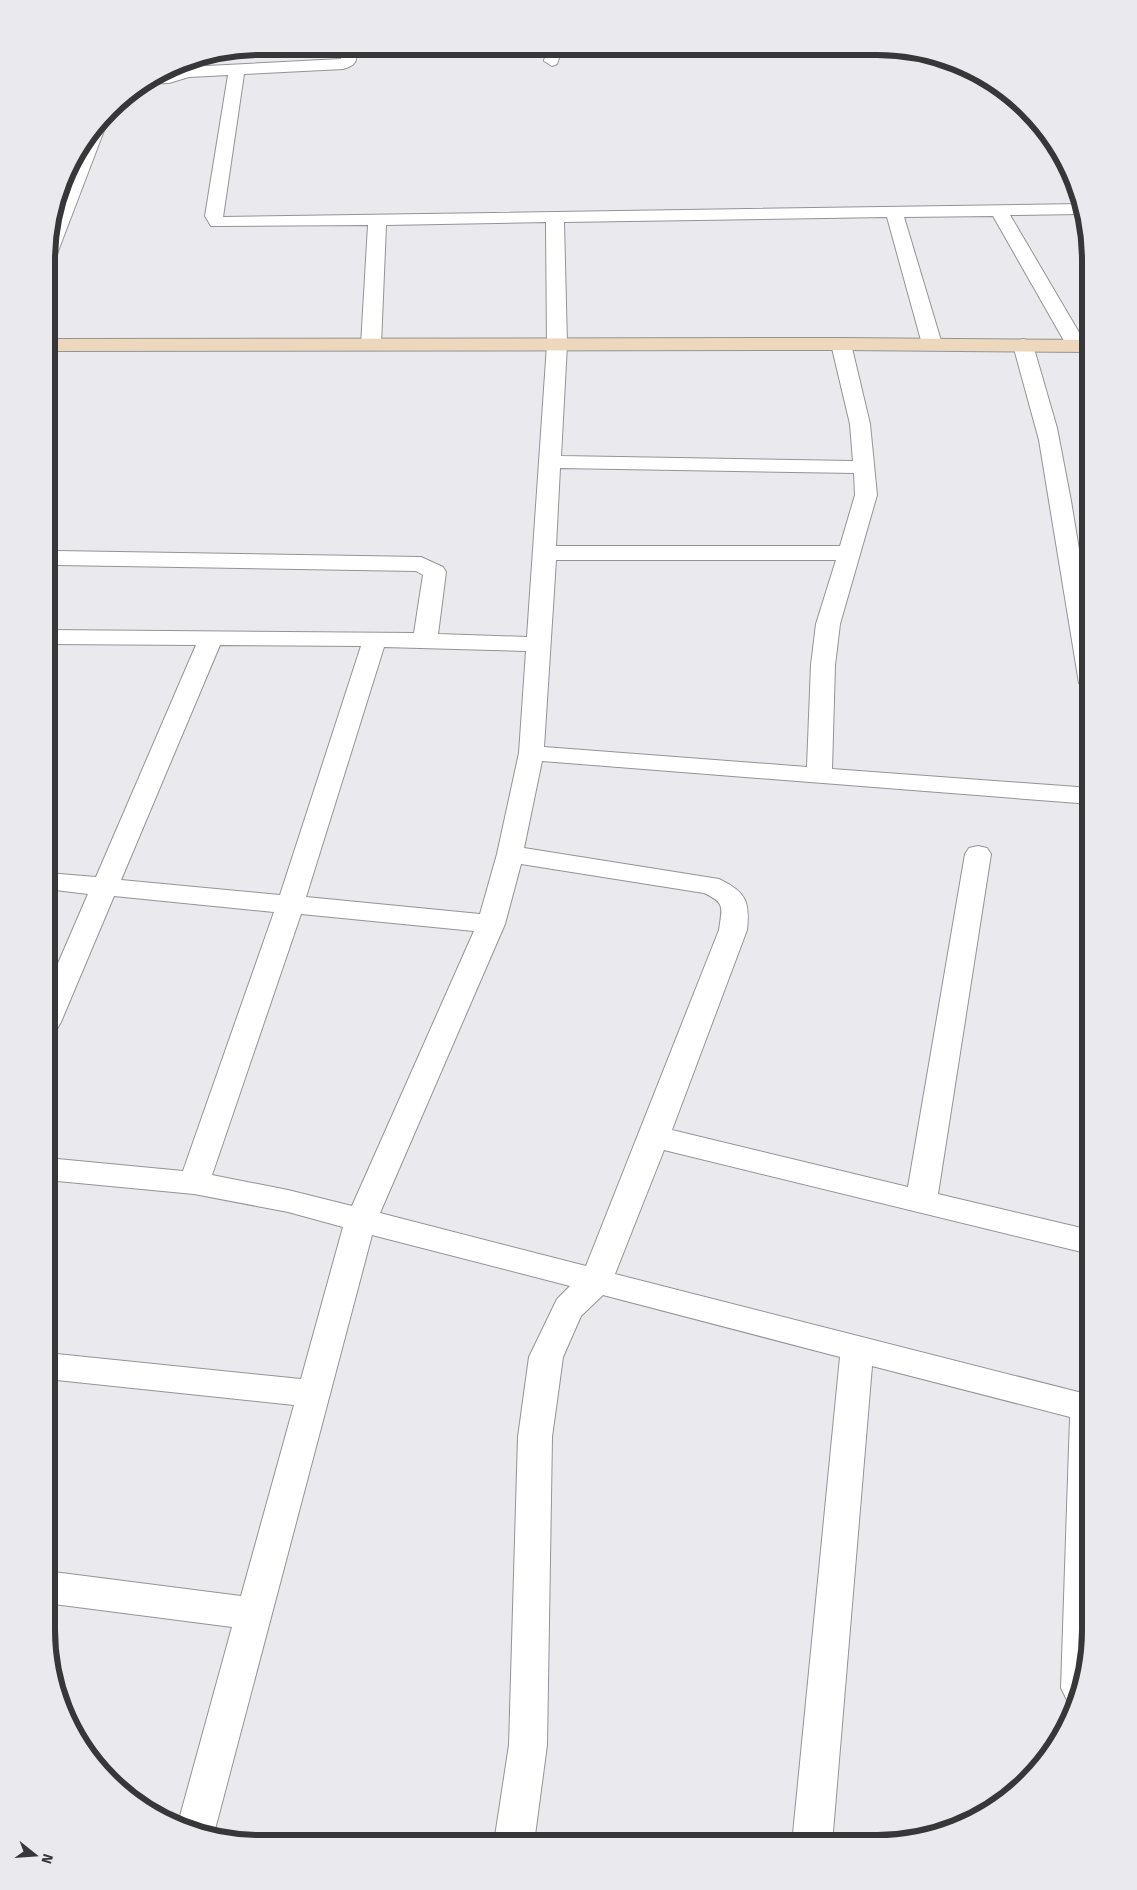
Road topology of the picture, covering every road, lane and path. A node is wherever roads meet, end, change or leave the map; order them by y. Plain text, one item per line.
1 (349, 55) edge
2 (193, 66) edge
3 (237, 70) junction
4 (90, 146) edge
5 (998, 209) junction
6 (1075, 209) edge
7 (894, 211) junction
8 (554, 217) junction
9 (378, 220) junction
10 (58, 229) edge
11 (1082, 343) edge
12 (556, 344) junction
13 (841, 344) junction
14 (932, 344) junction
15 (55, 345) edge
16 (371, 345) junction
17 (1023, 345) junction
18 (1082, 346) edge
19 (550, 462) junction
20 (865, 467) junction
21 (850, 553) junction
22 (546, 554) junction
23 (57, 558) dead end
24 (55, 637) edge
25 (211, 638) junction
26 (375, 640) junction
27 (425, 640) junction
28 (1082, 640) edge
29 (539, 645) junction
30 (531, 753) junction
31 (819, 775) junction
32 (1082, 795) edge
33 (510, 854) junction
34 (978, 854) dead end
35 (55, 882) edge
36 (104, 885) junction
37 (291, 904) junction
38 (491, 924) junction
39 (55, 1003) edge
40 (654, 1138) junction
41 (55, 1170) edge
42 (194, 1183) junction
43 (921, 1202) junction
44 (360, 1222) junction
45 (1082, 1240) edge
46 (596, 1282) junction
47 (857, 1350) junction
48 (55, 1367) edge
49 (313, 1394) junction
50 (1082, 1407) edge
51 (55, 1587) edge
52 (254, 1614) junction
53 (1082, 1618) edge
54 (1081, 1649) edge
55 (197, 1825) edge
56 (515, 1835) edge
57 (813, 1835) edge

1 - 3 street
2 - 3 street
3 - 9 street
4 - 10 street
5 - 6 street
5 - 7 street
5 - 11 street
7 - 8 street
7 - 14 street
8 - 9 street
8 - 12 street
9 - 16 street
12 - 13 street
12 - 16 street
12 - 19 street
13 - 14 street
13 - 20 street
14 - 17 street
15 - 16 street
17 - 18 street
17 - 28 street
19 - 20 street
19 - 22 street
20 - 21 street
21 - 22 street
21 - 31 street
22 - 29 street
23 - 27 street
24 - 25 street
25 - 26 street
25 - 36 street
26 - 27 street
26 - 37 street
27 - 29 street
29 - 30 street
30 - 31 street
30 - 33 street
31 - 32 street
33 - 38 street
33 - 40 street
34 - 43 street
35 - 36 street
36 - 37 street
36 - 39 street
37 - 38 street
37 - 42 street
38 - 44 street
40 - 43 street
40 - 46 street
41 - 42 street
42 - 44 street
43 - 45 street
44 - 46 street
44 - 49 street
46 - 47 street
46 - 56 street
47 - 50 street
47 - 57 street
48 - 49 street
49 - 52 street
51 - 52 street
52 - 55 street
53 - 54 street

